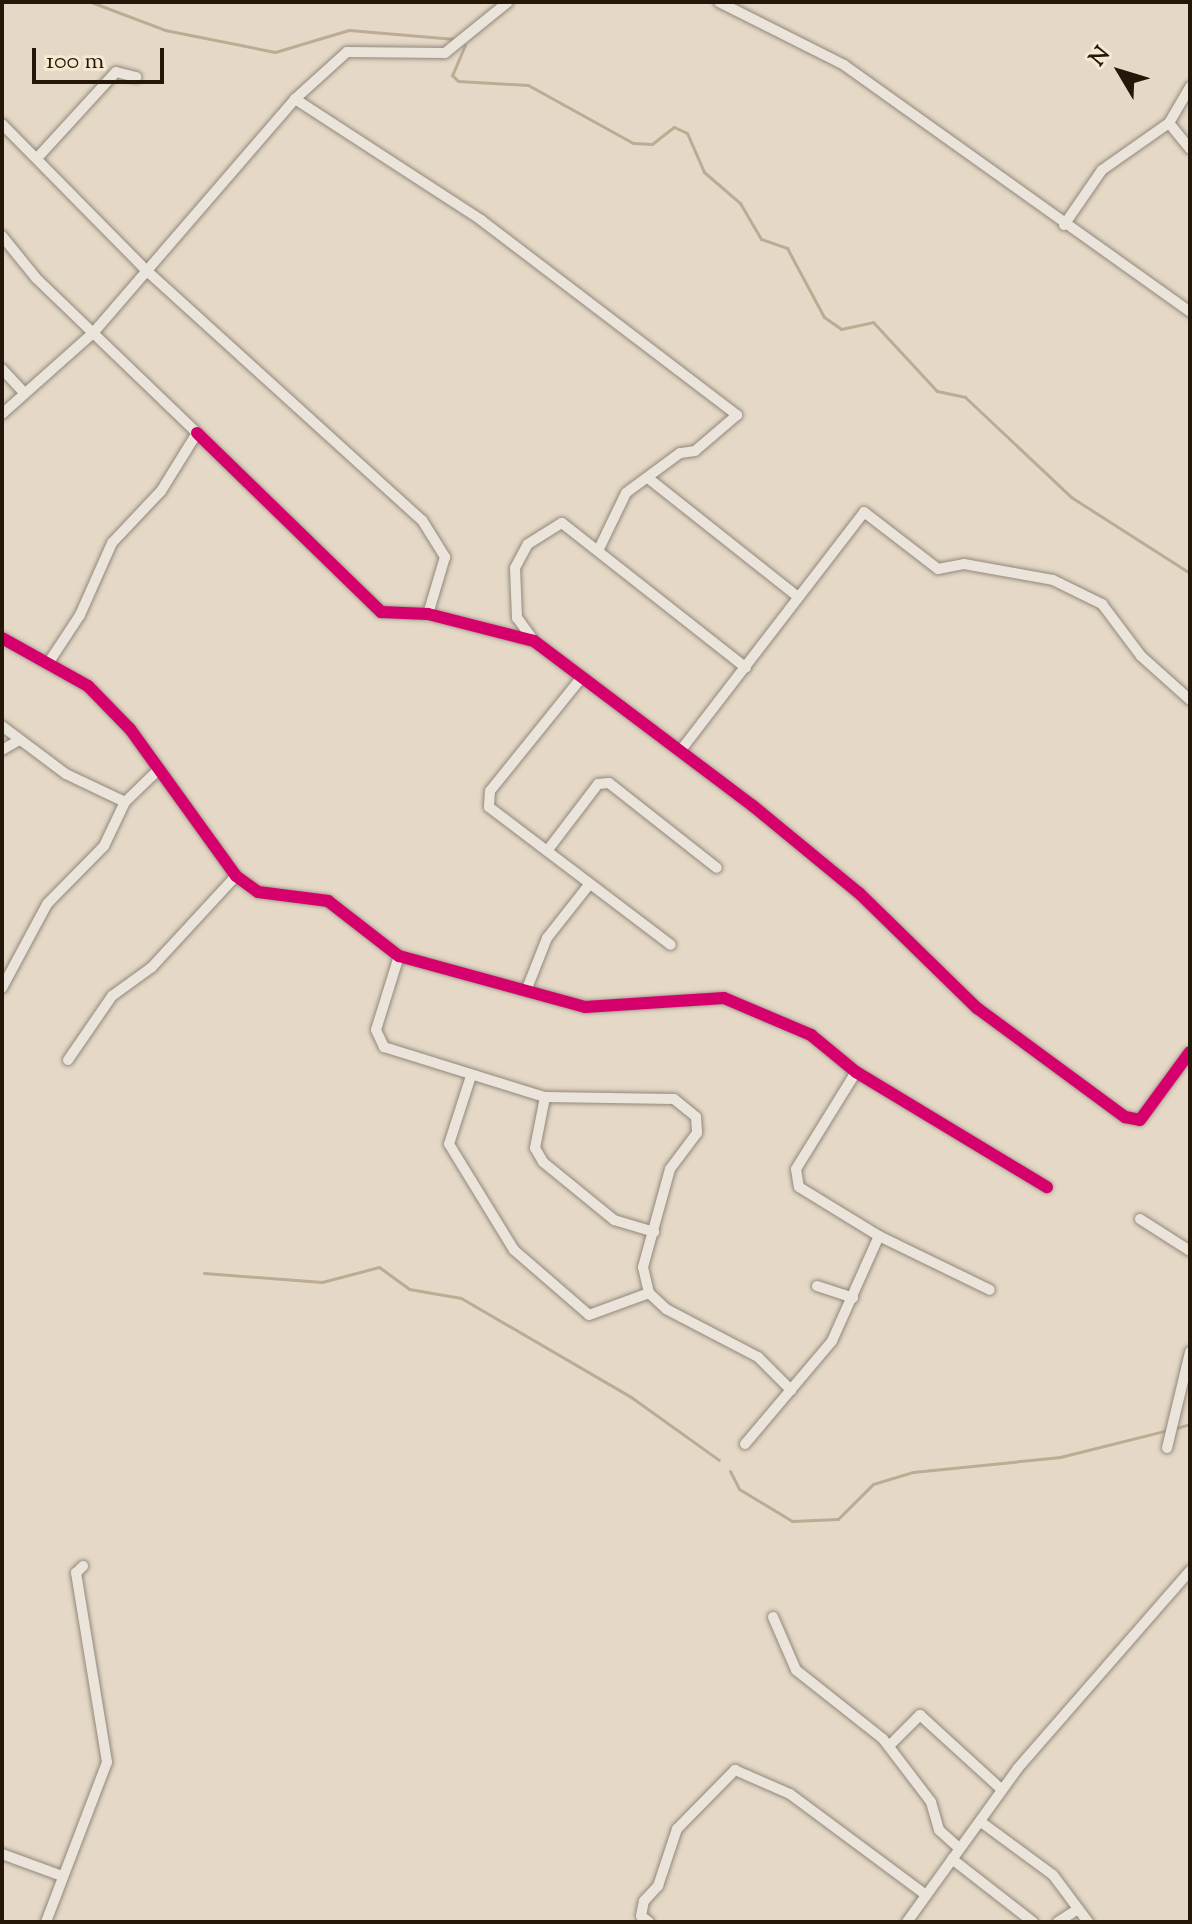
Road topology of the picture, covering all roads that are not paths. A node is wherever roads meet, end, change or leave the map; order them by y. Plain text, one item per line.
1 (508, 2) edge
2 (719, 2) edge
3 (136, 77) dead end
4 (1190, 87) edge
5 (295, 99) junction
6 (1169, 123) junction
7 (4, 129) edge
8 (1190, 149) edge
9 (39, 156) junction
10 (1064, 225) junction
11 (2, 236) edge
12 (147, 271) junction
13 (1190, 312) edge
14 (94, 332) junction
15 (2, 369) edge
16 (24, 393) junction
17 (2, 414) edge
18 (197, 433) junction
19 (648, 478) junction
20 (598, 551) junction
21 (798, 597) junction
22 (428, 614) junction
23 (2, 638) edge
24 (534, 641) junction
25 (49, 662) junction
26 (746, 668) junction
27 (582, 677) junction
28 (1190, 700) edge
29 (2, 726) edge
30 (19, 740) junction
31 (2, 750) edge
32 (681, 750) junction
33 (159, 769) junction
34 (125, 802) junction
35 (547, 851) junction
36 (717, 868) dead end
37 (236, 876) junction
38 (588, 886) junction
39 (671, 945) dead end
40 (399, 956) junction
41 (2, 988) edge
42 (526, 991) junction
43 (1190, 1052) edge
44 (68, 1060) dead end
45 (856, 1072) junction
46 (470, 1079) junction
47 (545, 1097) junction
48 (1047, 1187) dead end
49 (1140, 1219) dead end
50 (654, 1232) junction
51 (879, 1236) junction
52 (1190, 1251) edge
53 (817, 1286) dead end
54 (990, 1290) dead end
55 (649, 1293) junction
56 (853, 1298) junction
57 (1190, 1352) edge
58 (791, 1390) junction
59 (745, 1444) dead end
60 (1167, 1448) dead end
61 (83, 1566) dead end
62 (1190, 1571) edge
63 (773, 1617) dead end
64 (889, 1746) junction
65 (1001, 1789) junction
66 (981, 1822) junction
67 (958, 1847) junction
68 (2, 1854) edge
69 (952, 1859) junction
70 (62, 1876) junction
71 (926, 1895) junction
72 (1078, 1909) junction
73 (46, 1922) edge
74 (649, 1922) edge
75 (907, 1922) edge
76 (1033, 1922) edge
77 (1058, 1922) edge
78 (1088, 1922) edge

1 - 5 street
2 - 10 street
3 - 9 street
4 - 6 street
5 - 12 street
5 - 19 street
6 - 8 street
6 - 10 street
7 - 9 street
9 - 12 street
10 - 13 street
11 - 14 street
12 - 14 street
12 - 22 street
14 - 16 street
14 - 18 street
15 - 16 street
16 - 17 street
18 - 22 street
18 - 25 street
19 - 20 street
19 - 21 street
20 - 24 street
20 - 26 street
21 - 26 street
21 - 28 street
22 - 24 street
23 - 25 street
24 - 27 street
25 - 33 street
26 - 32 street
27 - 32 street
27 - 35 street
29 - 30 street
30 - 31 street
30 - 34 street
32 - 43 street
33 - 34 street
33 - 37 street
34 - 41 street
35 - 36 street
35 - 38 street
37 - 40 street
37 - 44 street
38 - 39 street
38 - 42 street
40 - 42 street
40 - 46 street
42 - 45 street
45 - 48 street
45 - 51 street
46 - 47 street
46 - 55 street
47 - 50 street
47 - 50 street
49 - 52 street
50 - 55 street
51 - 54 street
51 - 56 street
53 - 56 street
55 - 58 street
56 - 58 street
57 - 60 street
58 - 59 street
61 - 70 street
62 - 65 street
63 - 64 street
64 - 65 street
64 - 67 street
65 - 66 street
66 - 67 street
66 - 72 street
67 - 69 street
68 - 70 street
69 - 71 street
69 - 76 street
70 - 73 street
71 - 74 street
71 - 75 street
72 - 77 street
72 - 78 street

